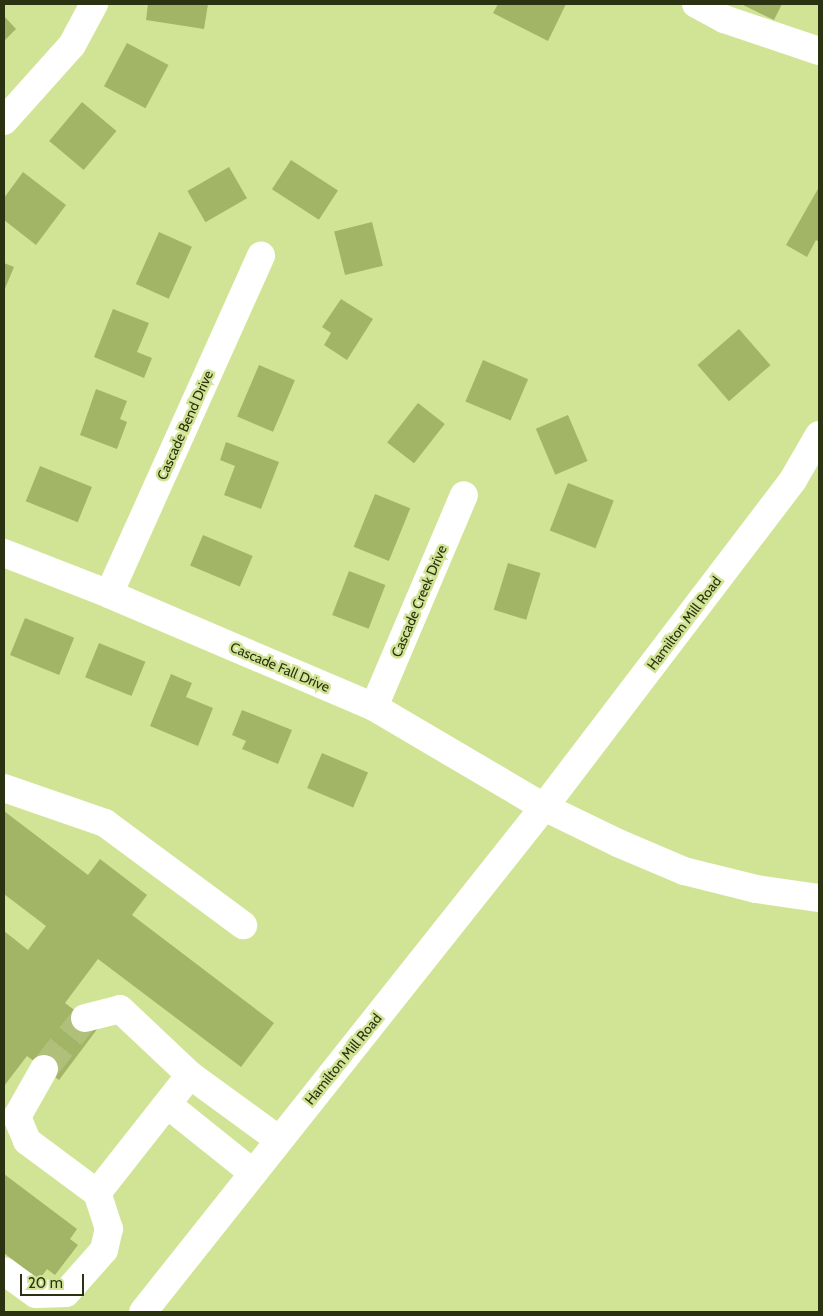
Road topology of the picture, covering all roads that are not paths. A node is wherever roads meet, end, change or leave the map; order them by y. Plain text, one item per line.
1 (94, 4) edge
2 (696, 4) edge
3 (816, 42) edge
4 (4, 121) edge
5 (261, 256) dead end
6 (819, 435) edge
7 (464, 495) dead end
8 (4, 553) edge
9 (110, 594) junction
10 (374, 707) junction
11 (4, 788) edge
12 (544, 807) junction
13 (819, 898) edge
14 (243, 925) dead end
15 (85, 1018) tunnel mouth
16 (44, 1069) tunnel mouth
17 (190, 1075) junction
18 (168, 1105) junction
19 (279, 1140) junction
20 (253, 1173) junction
21 (97, 1194) junction
22 (4, 1271) edge
23 (143, 1312) edge

1 - 4 street
2 - 3 street
5 - 9 street, Cascade Bend Drive
6 - 12 street, Hamilton Mill Road
7 - 10 street, Cascade Creek Drive
8 - 9 street, Cascade Fall Drive
9 - 10 street, Cascade Fall Drive
10 - 12 street, Cascade Fall Drive
11 - 14 street
12 - 13 street
12 - 19 street, Hamilton Mill Road
15 - 17 street
16 - 21 street
17 - 18 street
17 - 19 street
18 - 20 street
18 - 21 street
19 - 20 street, Hamilton Mill Road
20 - 23 street, Hamilton Mill Road
21 - 22 street

